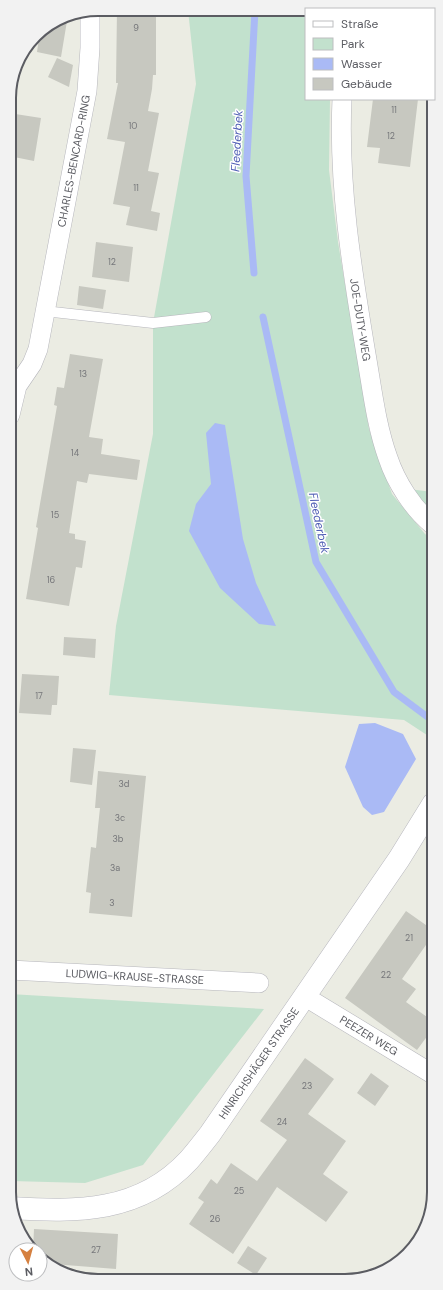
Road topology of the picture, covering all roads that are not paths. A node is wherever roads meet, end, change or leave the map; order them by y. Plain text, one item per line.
1 (90, 17) edge
2 (342, 100) edge
3 (44, 311) junction
4 (206, 317) dead end
5 (16, 390) edge
6 (427, 520) edge
7 (427, 814) edge
8 (16, 970) edge
9 (259, 983) dead end
10 (304, 996) junction
11 (427, 1072) edge
12 (18, 1209) edge

1 - 3 street, CHARLES-BENCARD-RING
2 - 6 street, JOE-DUTY-WEG
3 - 4 lane
3 - 5 street, CHARLES-BENCARD-RING
7 - 10 main road, HINRICHSHÄGER STRASSE
8 - 9 street, LUDWIG-KRAUSE-STRASSE
10 - 11 street, PEEZER WEG
10 - 12 main road, HINRICHSHÄGER STRASSE

